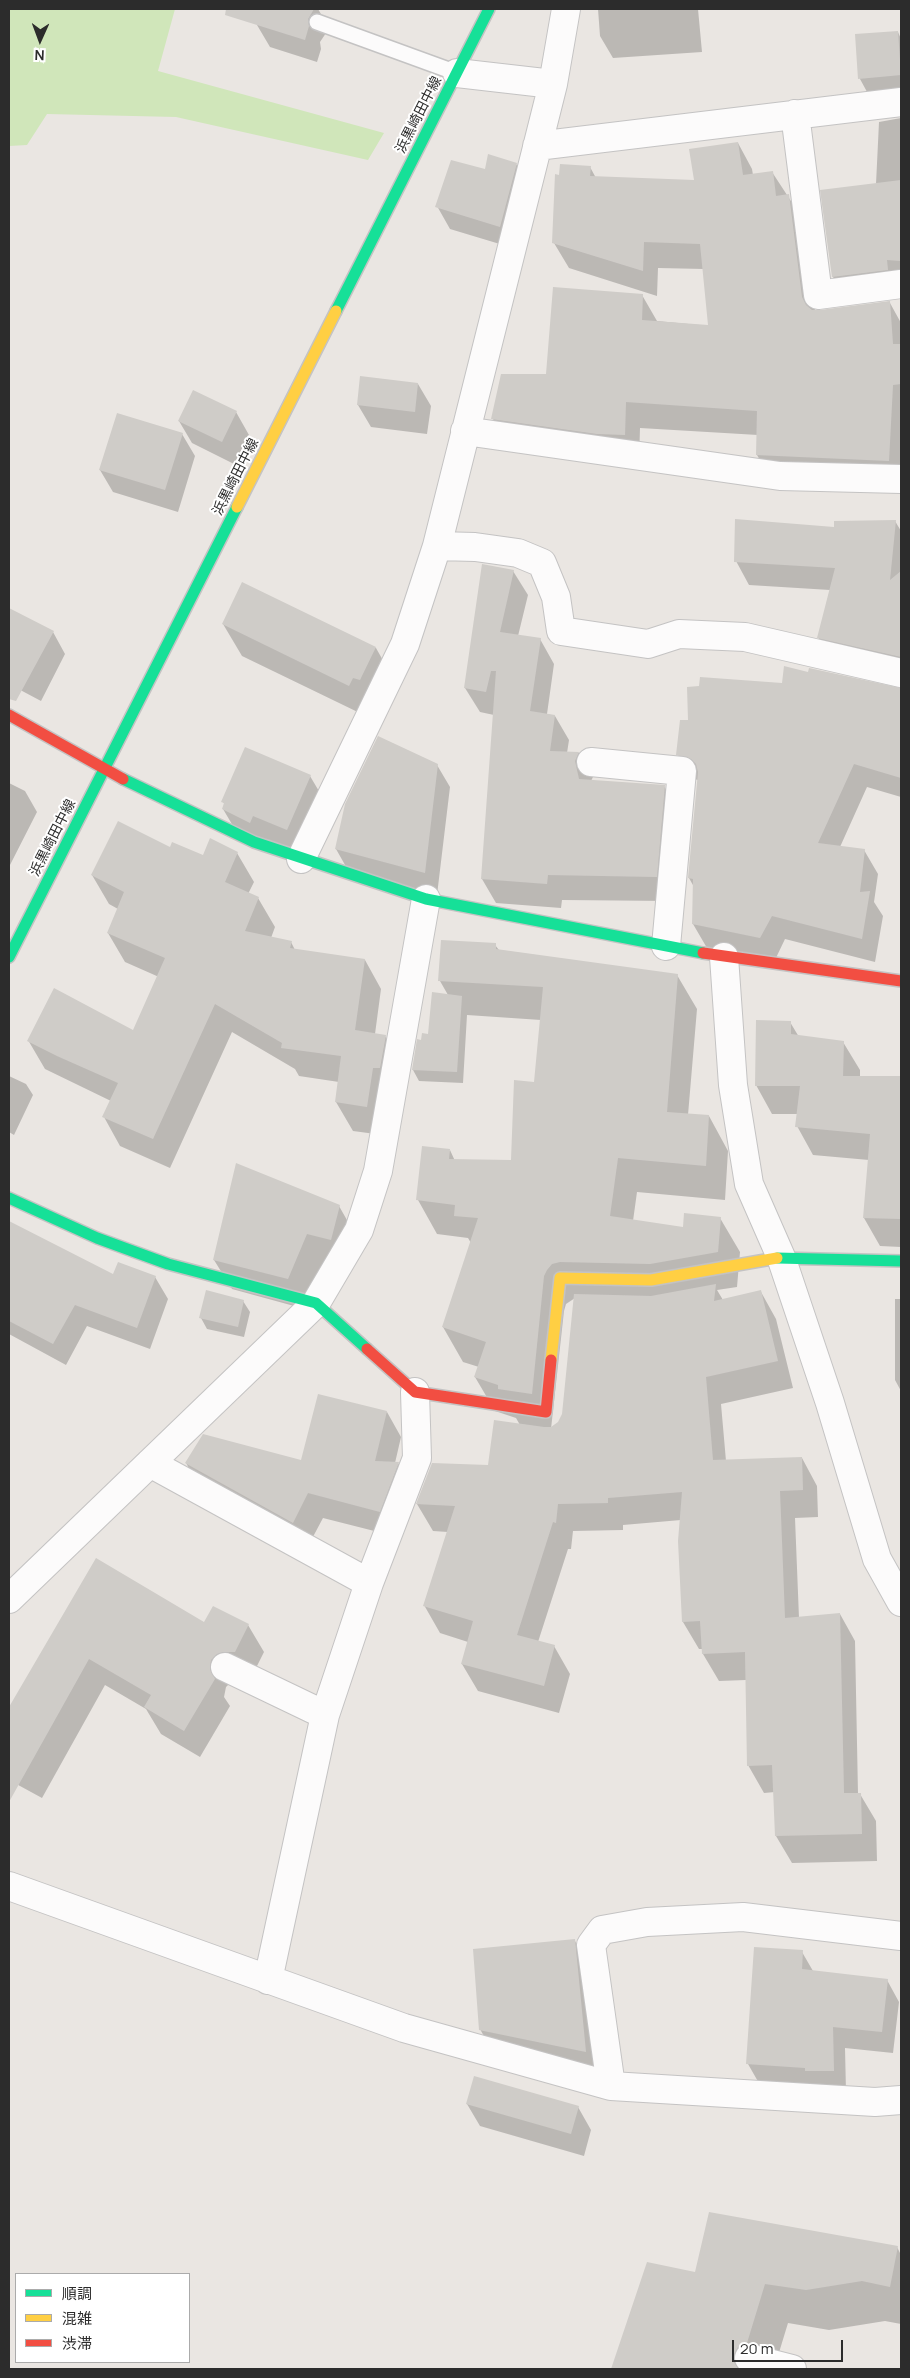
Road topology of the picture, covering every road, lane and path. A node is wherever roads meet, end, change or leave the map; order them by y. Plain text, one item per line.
1 (489, 9) edge
2 (566, 9) edge
3 (317, 22) dead end
4 (457, 73) junction
5 (553, 84) junction
6 (901, 102) edge
7 (795, 114) junction
8 (537, 146) junction
9 (901, 284) edge
10 (465, 431) junction
11 (901, 479) edge
12 (437, 546) junction
13 (901, 673) edge
14 (9, 715) edge
15 (591, 762) dead end
16 (104, 770) junction
17 (301, 859) junction
18 (426, 899) junction
19 (666, 946) junction
20 (9, 957) edge
21 (724, 958) junction
22 (901, 981) edge
23 (9, 1198) edge
24 (781, 1257) junction
25 (901, 1261) edge
26 (316, 1303) junction
27 (416, 1392) junction
28 (150, 1463) junction
29 (368, 1583) junction
30 (9, 1599) edge
31 (901, 1602) edge
32 (225, 1667) dead end
33 (325, 1715) junction
34 (9, 1886) edge
35 (901, 1936) edge
36 (268, 1980) junction
37 (611, 2086) junction
38 (901, 2100) edge
39 (749, 2358) dead end
40 (792, 2369) edge

1 - 4 street, 浜黒崎田中線
2 - 5 street
3 - 4 lane
4 - 5 street
4 - 16 street, 浜黒崎田中線
5 - 8 street
6 - 7 street
7 - 8 street
7 - 9 street
8 - 10 street
10 - 11 street
10 - 12 street
12 - 13 street
12 - 17 street
14 - 16 street
15 - 19 street
16 - 17 street
16 - 20 street, 浜黒崎田中線
17 - 18 street
18 - 19 street
18 - 26 street
19 - 21 street
21 - 22 street
21 - 24 street
23 - 26 street
24 - 25 street
24 - 27 street
24 - 31 street
26 - 27 street
26 - 28 street
27 - 29 street
28 - 29 street
28 - 30 street
29 - 33 street
32 - 33 street
33 - 36 street
34 - 36 street
35 - 37 street
36 - 37 street
37 - 38 street
39 - 40 street

